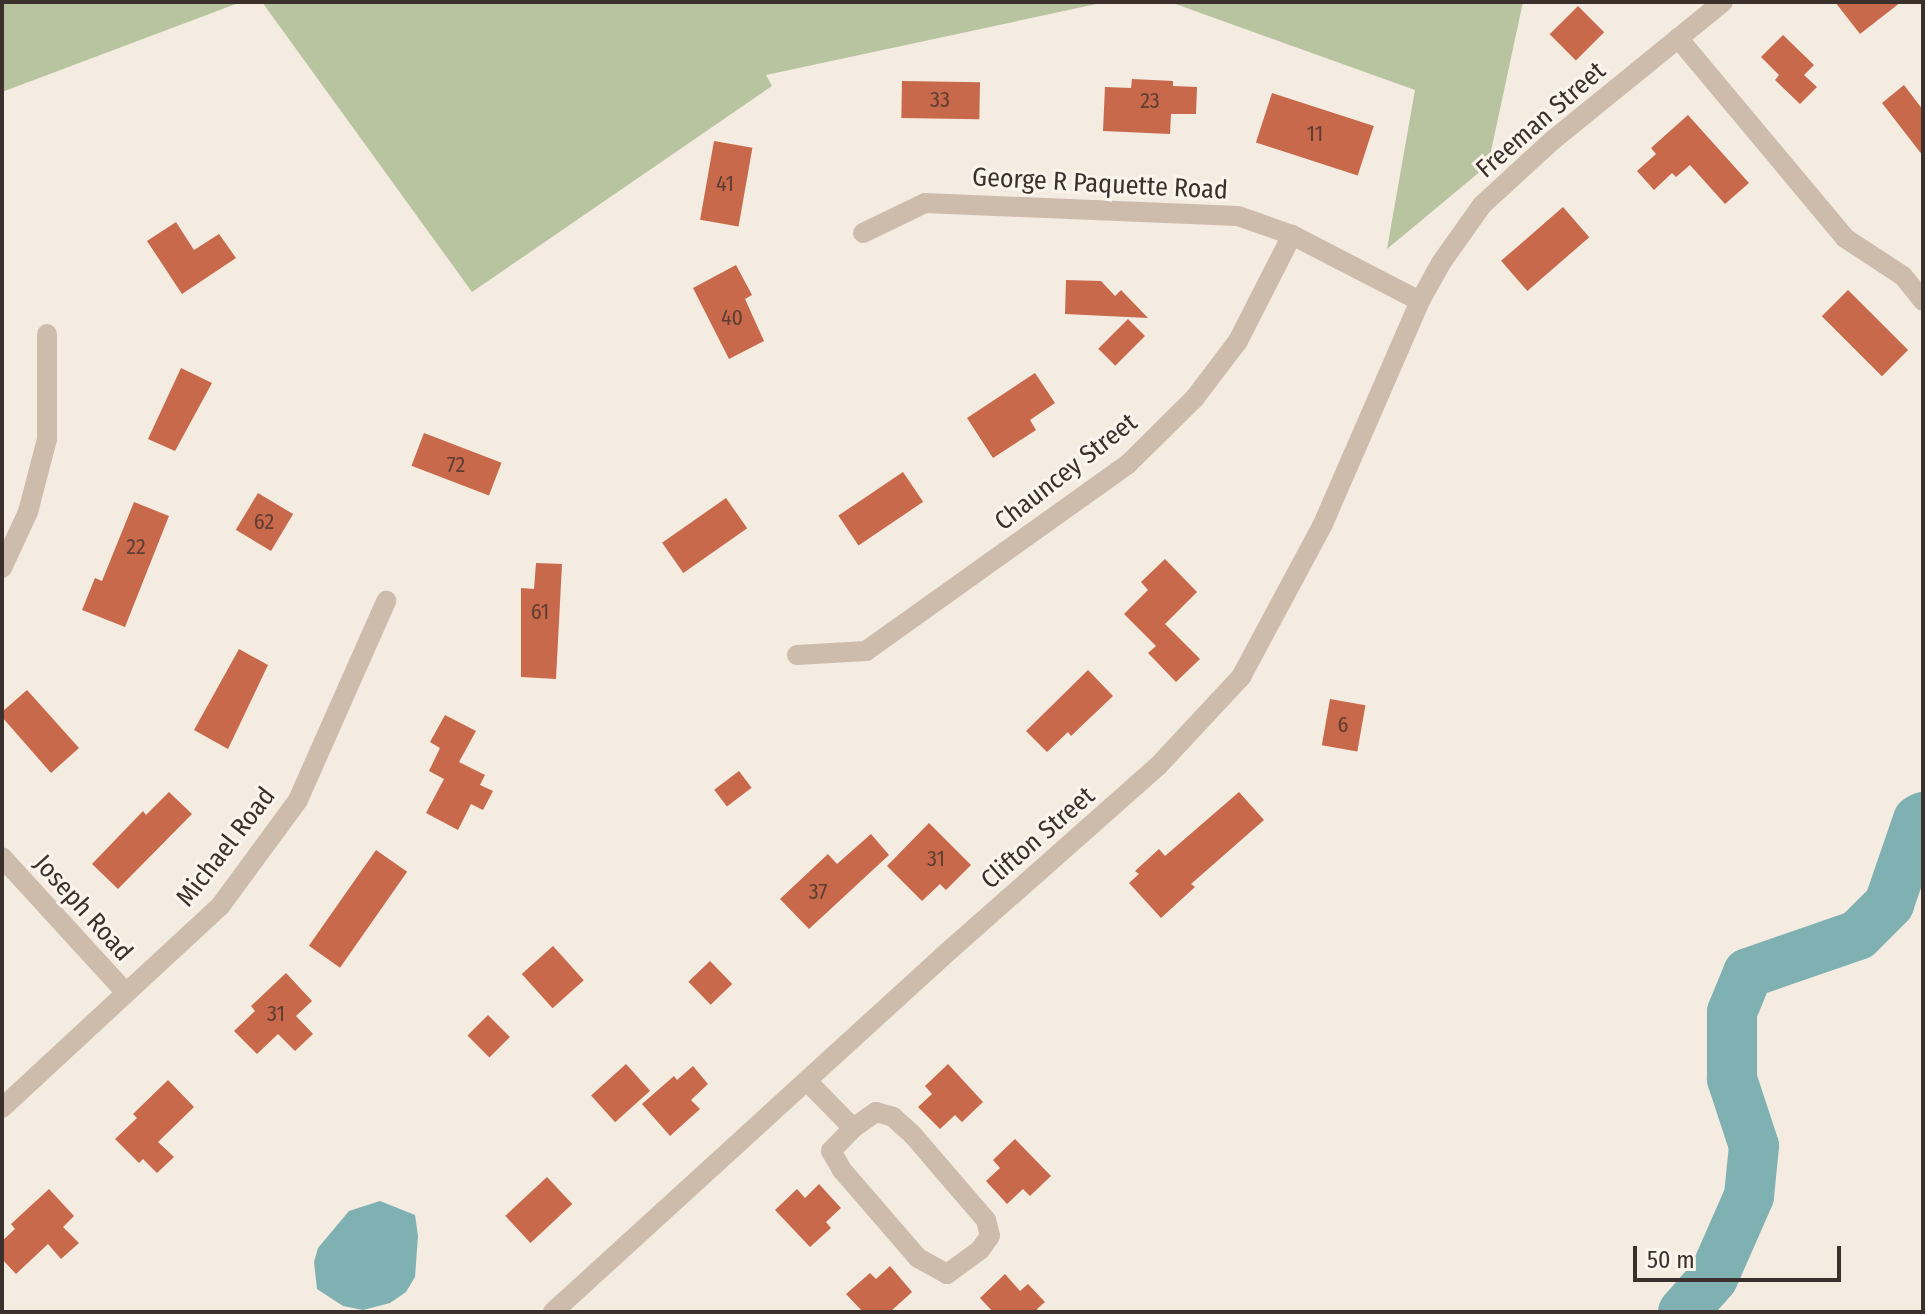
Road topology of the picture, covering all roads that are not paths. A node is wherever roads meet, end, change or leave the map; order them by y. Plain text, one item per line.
1 (1723, 2) edge
2 (1678, 38) junction
3 (863, 233) dead end
4 (1292, 235) junction
5 (1420, 301) junction
6 (1923, 301) edge
7 (47, 334) dead end
8 (2, 568) edge
9 (386, 601) dead end
10 (797, 655) dead end
11 (2, 857) edge
12 (126, 993) junction
13 (807, 1081) junction
14 (2, 1108) edge
15 (853, 1128) junction
16 (553, 1312) edge

1 - 2 street, Freeman Street
2 - 5 street, Freeman Street
2 - 6 street
3 - 4 street, George R Paquette Road
4 - 5 street, George R Paquette Road
4 - 10 street, Chauncey Street
5 - 13 street, Clifton Street
7 - 8 street
9 - 12 street, Michael Road
11 - 12 street, Joseph Road
12 - 14 street, Michael Road
13 - 15 street
13 - 16 street, Clifton Street
15 - 15 street

